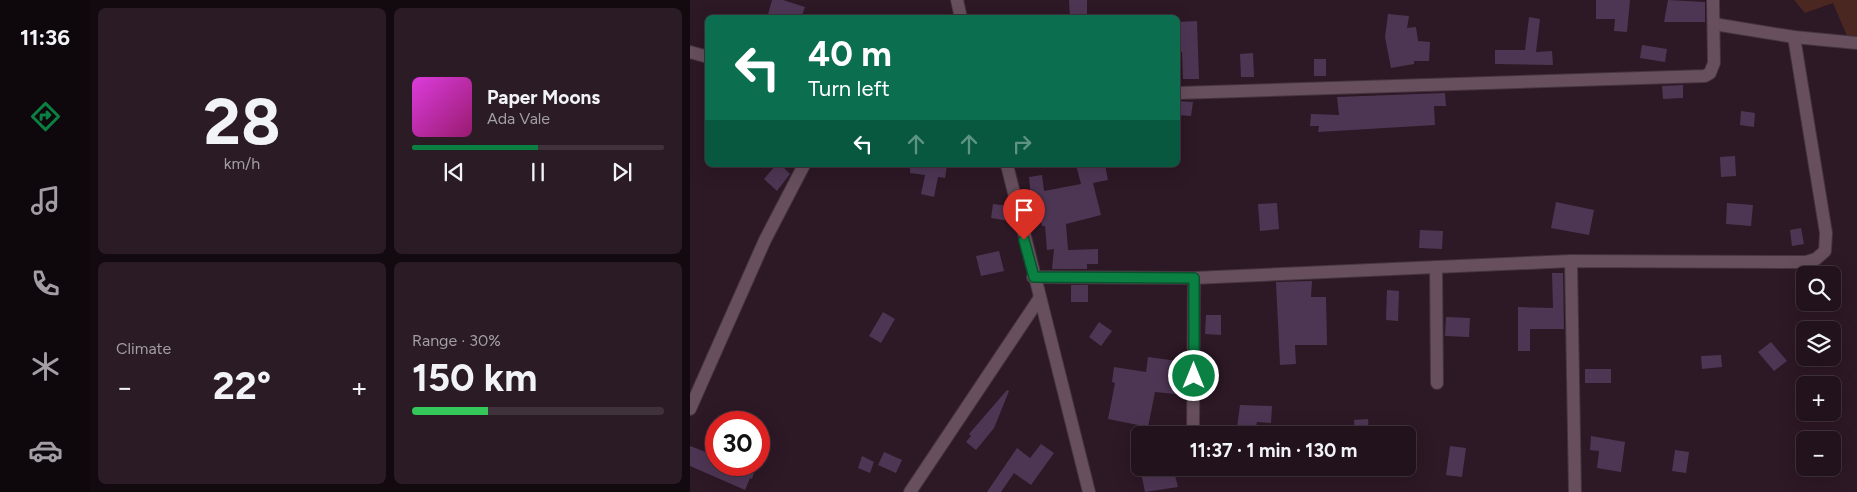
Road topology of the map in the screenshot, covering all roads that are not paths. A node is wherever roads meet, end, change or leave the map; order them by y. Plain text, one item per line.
1 (957, 0) edge
2 (1713, 0) edge
3 (960, 15) edge
4 (1714, 24) junction
5 (1794, 37) junction
6 (1857, 43) edge
7 (690, 52) edge
8 (705, 57) edge
9 (1180, 94) edge
10 (803, 167) edge
11 (1006, 167) edge
12 (1571, 261) junction
13 (1436, 268) junction
14 (1034, 277) junction
15 (1194, 278) junction
16 (1039, 299) junction
17 (1437, 383) dead end
18 (690, 409) edge
19 (1193, 426) edge
20 (910, 492) edge
21 (1089, 492) edge
22 (1574, 492) edge

1 - 3 street
2 - 4 street
4 - 5 street
4 - 9 street
5 - 6 street
5 - 12 street
7 - 8 street
10 - 18 street
11 - 14 street
12 - 13 street
12 - 22 street
13 - 15 street
13 - 17 street
14 - 15 street
14 - 16 street
15 - 19 street
16 - 20 street
16 - 21 street

